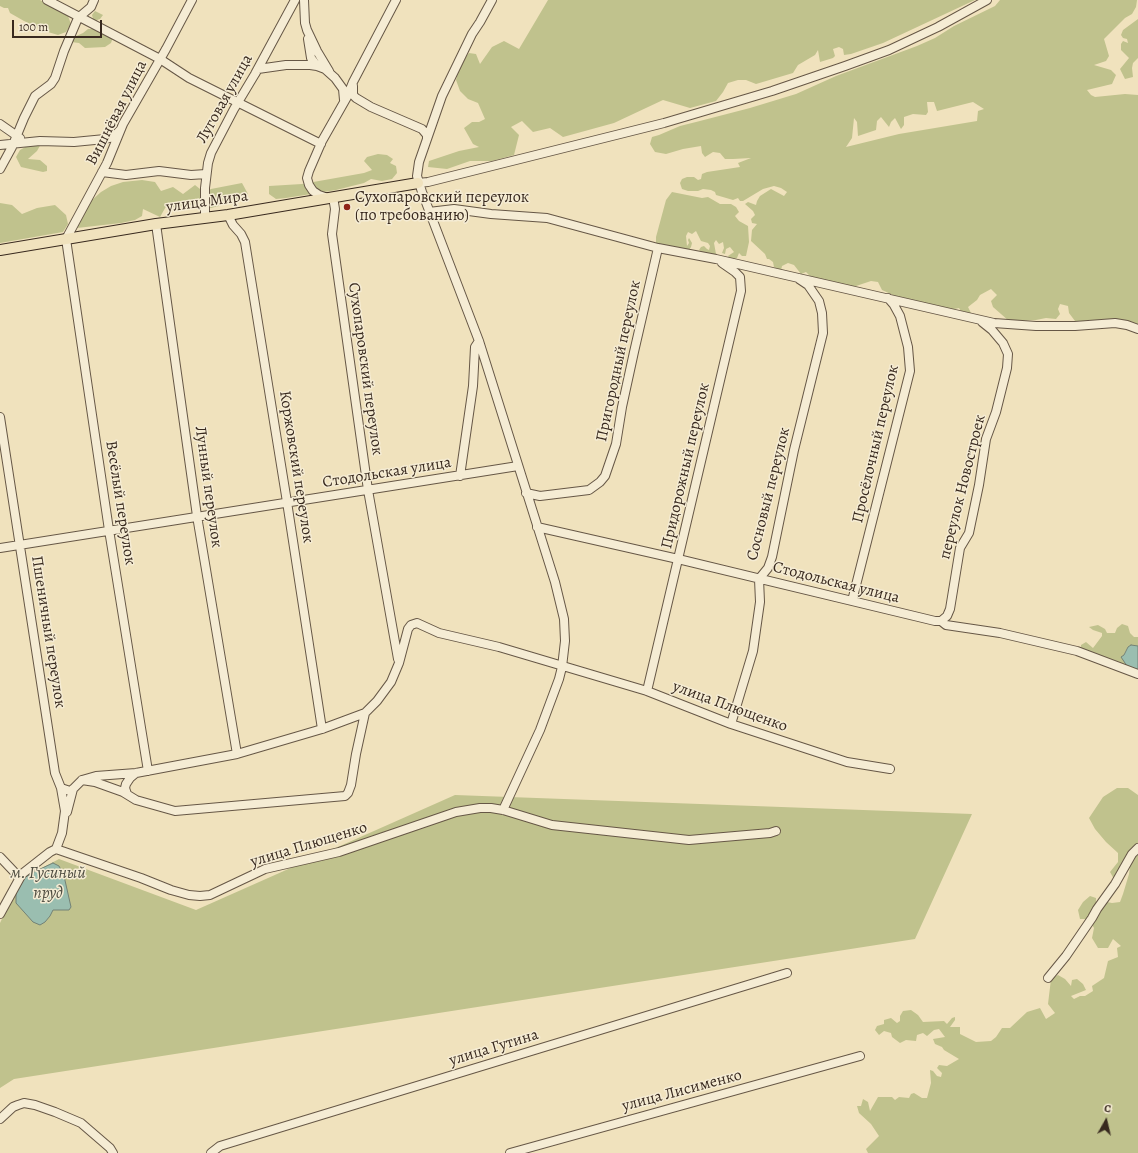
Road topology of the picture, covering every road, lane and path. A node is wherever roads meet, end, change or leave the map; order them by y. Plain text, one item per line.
1 (47, 0) edge
2 (94, 0) edge
3 (192, 0) edge
4 (304, 0) edge
5 (396, 0) edge
6 (492, 0) edge
7 (987, 0) edge
8 (294, 1) edge
9 (78, 18) junction
10 (307, 30) junction
11 (160, 59) junction
12 (317, 66) junction
13 (258, 69) junction
14 (332, 74) junction
15 (353, 82) junction
16 (238, 103) junction
17 (344, 103) junction
18 (0, 124) edge
19 (124, 124) junction
20 (16, 135) junction
21 (427, 138) junction
22 (28, 141) junction
23 (13, 144) junction
24 (321, 144) junction
25 (0, 146) edge
26 (0, 169) edge
27 (102, 172) junction
28 (206, 174) junction
29 (418, 183) junction
30 (330, 198) junction
31 (429, 212) junction
32 (228, 215) junction
33 (205, 218) junction
34 (156, 224) junction
35 (66, 238) junction
36 (658, 248) junction
37 (0, 250) edge
38 (716, 259) junction
39 (797, 277) junction
40 (887, 298) junction
41 (978, 320) junction
42 (1138, 329) edge
43 (479, 341) junction
44 (0, 417) edge
45 (518, 466) junction
46 (460, 476) junction
47 (368, 490) junction
48 (526, 494) junction
49 (288, 502) junction
50 (197, 516) junction
51 (537, 527) junction
52 (109, 530) junction
53 (21, 545) junction
54 (0, 548) edge
55 (678, 559) junction
56 (759, 578) junction
57 (852, 601) junction
58 (941, 621) junction
59 (399, 663) junction
60 (562, 667) junction
61 (1138, 674) edge
62 (648, 691) junction
63 (365, 713) junction
64 (731, 724) junction
65 (322, 728) junction
66 (237, 754) junction
67 (890, 769) dead end
68 (148, 771) junction
69 (136, 773) junction
70 (82, 780) junction
71 (61, 788) junction
72 (73, 789) junction
73 (127, 794) junction
74 (503, 810) junction
75 (65, 820) junction
76 (776, 831) dead end
77 (1138, 848) edge
78 (56, 849) junction
79 (0, 857) edge
80 (19, 876) junction
81 (0, 914) edge
82 (787, 973) dead end
83 (1048, 978) dead end
84 (860, 1056) dead end
85 (0, 1119) edge
86 (113, 1153) edge
87 (211, 1153) edge
88 (510, 1153) edge

1 - 9 street
2 - 9 street
3 - 11 street, Вишнёвая улица
4 - 10 street
5 - 15 street
6 - 21 street
7 - 29 street
8 - 13 street, Луговая улица
9 - 11 street
9 - 20 street
10 - 12 street
10 - 14 street
11 - 16 street
11 - 19 street, Вишнёвая улица
12 - 13 street
12 - 14 street
13 - 16 street, Луговая улица
14 - 17 street
15 - 17 street
15 - 21 street
16 - 24 street
16 - 28 street, Луговая улица
17 - 24 street
18 - 20 street
19 - 22 street
19 - 27 street, Вишнёвая улица
20 - 22 street
20 - 23 street
21 - 29 street
22 - 23 street
23 - 25 street
23 - 26 street
24 - 30 street
27 - 28 street
27 - 35 street, Вишнёвая улица
28 - 33 street, Луговая улица
29 - 30 main road, улица Мира
29 - 31 street
30 - 32 main road, улица Мира
30 - 47 street, Сухопаровский переулок
31 - 36 street
31 - 43 street
32 - 33 main road, улица Мира
32 - 49 street, Коржовский переулок
33 - 34 main road, улица Мира
34 - 35 main road, улица Мира
34 - 50 street, Лунный переулок
35 - 37 main road, улица Мира
35 - 52 street, Весёлый переулок
36 - 38 street
36 - 48 street, Пригородный переулок
38 - 39 street
38 - 55 street, Придорожный переулок
39 - 40 street
39 - 56 street, Сосновый переулок
40 - 41 street
40 - 57 street, Просёлочный переулок
41 - 42 street
41 - 58 street, переулок Новостроек
43 - 45 street
43 - 46 street
44 - 53 street, Пшеничный переулок
45 - 46 street, Стодольская улица
45 - 48 street
46 - 47 street, Стодольская улица
47 - 49 street, Стодольская улица
47 - 59 street, Сухопаровский переулок
48 - 51 street
49 - 50 street, Стодольская улица
49 - 65 street, Коржовский переулок
50 - 52 street, Стодольская улица
50 - 66 street, Лунный переулок
51 - 55 street, Стодольская улица
51 - 60 street
52 - 53 street, Стодольская улица
52 - 68 street, Весёлый переулок
53 - 54 street, Стодольская улица
53 - 71 street, Пшеничный переулок
55 - 56 street, Стодольская улица
55 - 62 street, Придорожный переулок
56 - 57 street, Стодольская улица
56 - 64 street, Сосновый переулок
57 - 58 street, Стодольская улица
58 - 61 street, Стодольская улица
59 - 60 street, улица Плющенко
59 - 63 street, улица Плющенко
60 - 62 street, улица Плющенко
60 - 74 street
62 - 64 street, улица Плющенко
63 - 65 street
63 - 73 street
64 - 67 street, улица Плющенко
65 - 66 street
66 - 68 street
68 - 69 street
69 - 70 street
69 - 73 street
70 - 72 street
70 - 73 street
71 - 72 street
71 - 75 street, Пшеничный переулок
72 - 75 street
74 - 76 street, улица Плющенко
74 - 78 street, улица Плющенко
75 - 78 street, Пшеничный переулок
77 - 83 street
78 - 80 street
79 - 80 street
80 - 81 street
82 - 87 street, улица Гутина
84 - 88 street, улица Лисименко
85 - 86 street

